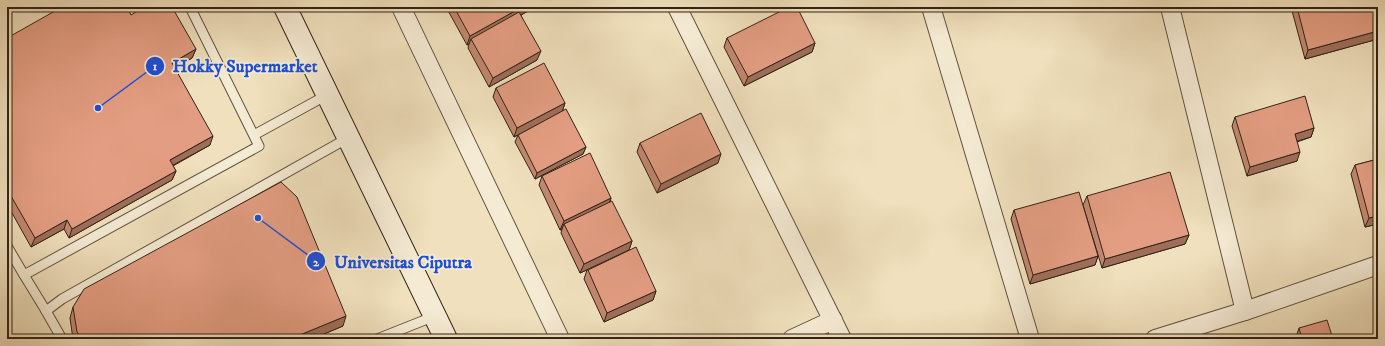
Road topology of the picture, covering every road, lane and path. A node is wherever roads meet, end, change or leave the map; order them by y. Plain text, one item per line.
1 (190, 7) edge
2 (285, 7) edge
3 (401, 7) edge
4 (677, 7) edge
5 (931, 7) edge
6 (1170, 7) edge
7 (327, 95) junction
8 (254, 135) junction
9 (348, 138) junction
10 (7, 246) edge
11 (1378, 265) edge
12 (24, 275) junction
13 (46, 311) junction
14 (1245, 311) junction
15 (435, 316) junction
16 (833, 320) junction
17 (62, 339) edge
18 (377, 339) edge
19 (446, 339) edge
20 (560, 339) edge
21 (792, 339) edge
22 (842, 339) edge
23 (1030, 339) edge
24 (1155, 339) edge

1 - 8 lane
2 - 7 street
3 - 20 street
4 - 16 street
5 - 23 street
6 - 14 street
7 - 8 lane
7 - 9 street
8 - 12 lane
9 - 13 lane
9 - 15 street
10 - 12 lane
11 - 14 street
12 - 13 lane
13 - 17 lane
14 - 24 street
15 - 18 lane
15 - 19 street
16 - 21 street
16 - 22 street

